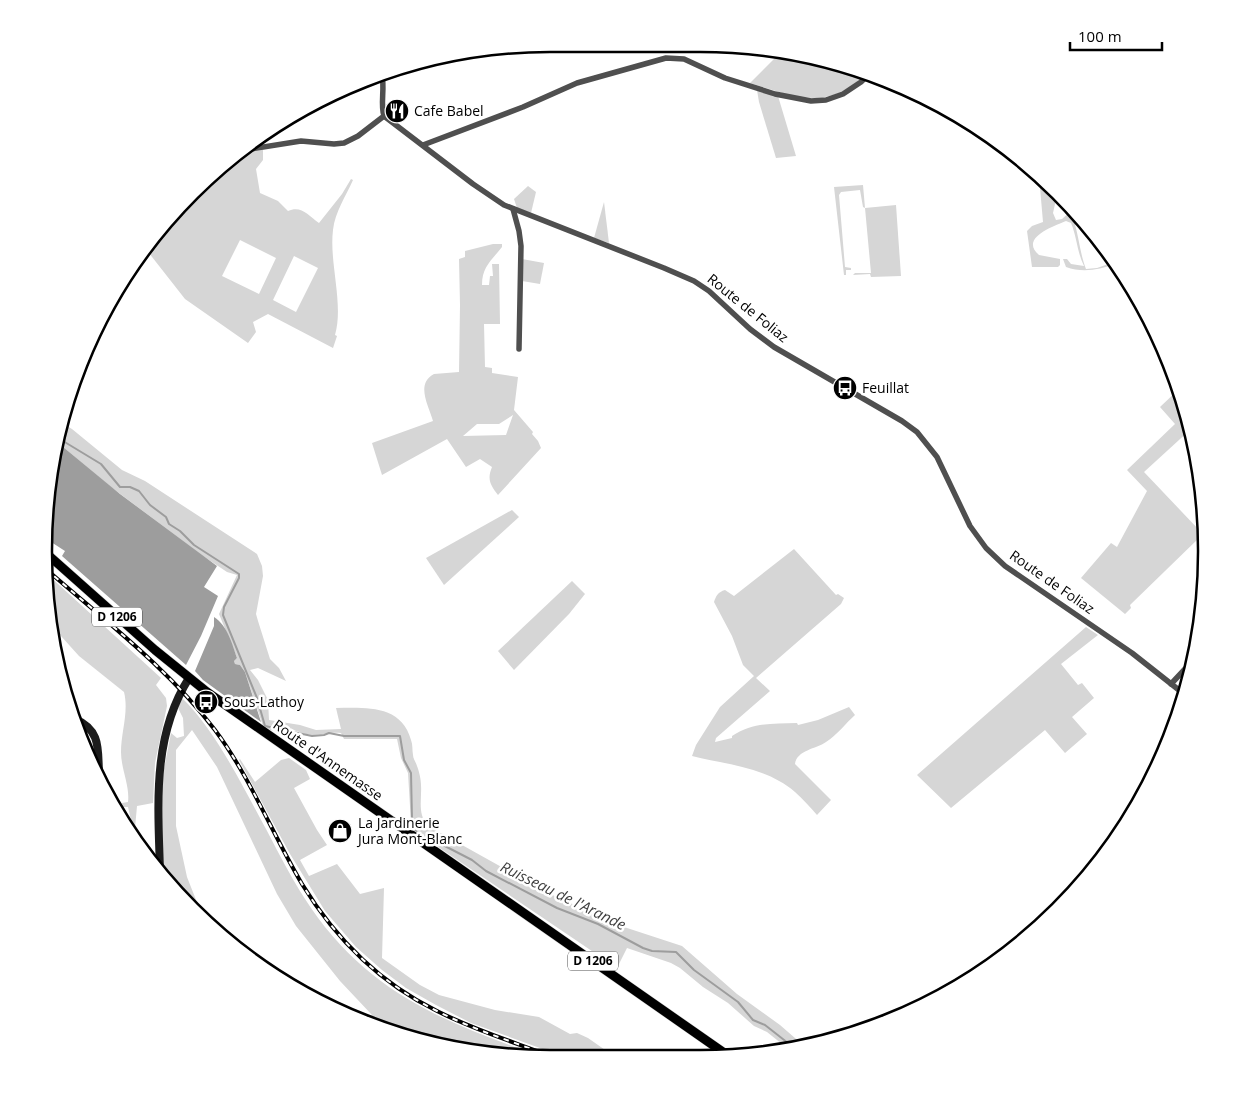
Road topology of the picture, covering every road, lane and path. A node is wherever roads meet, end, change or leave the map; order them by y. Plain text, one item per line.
1 (863, 80) edge
2 (382, 82) edge
3 (384, 116) junction
4 (423, 145) junction
5 (259, 148) edge
6 (513, 210) junction
7 (519, 349) dead end
8 (52, 559) edge
9 (1183, 671) edge
10 (189, 678) junction
11 (1171, 684) junction
12 (1178, 689) edge
13 (84, 724) edge
14 (97, 757) edge
15 (160, 859) edge
16 (718, 1049) edge

1 - 4 street
2 - 3 street
3 - 4 street, Route de Foliaz
3 - 5 street
4 - 6 street, Route de Foliaz
6 - 7 street
6 - 11 street, Route de Foliaz
8 - 10 main road, Route d'Annemasse / D 1206
9 - 11 street
10 - 15 street
10 - 16 main road, Route d'Annemasse / D 1206
11 - 12 street, Route de Foliaz
13 - 14 street

